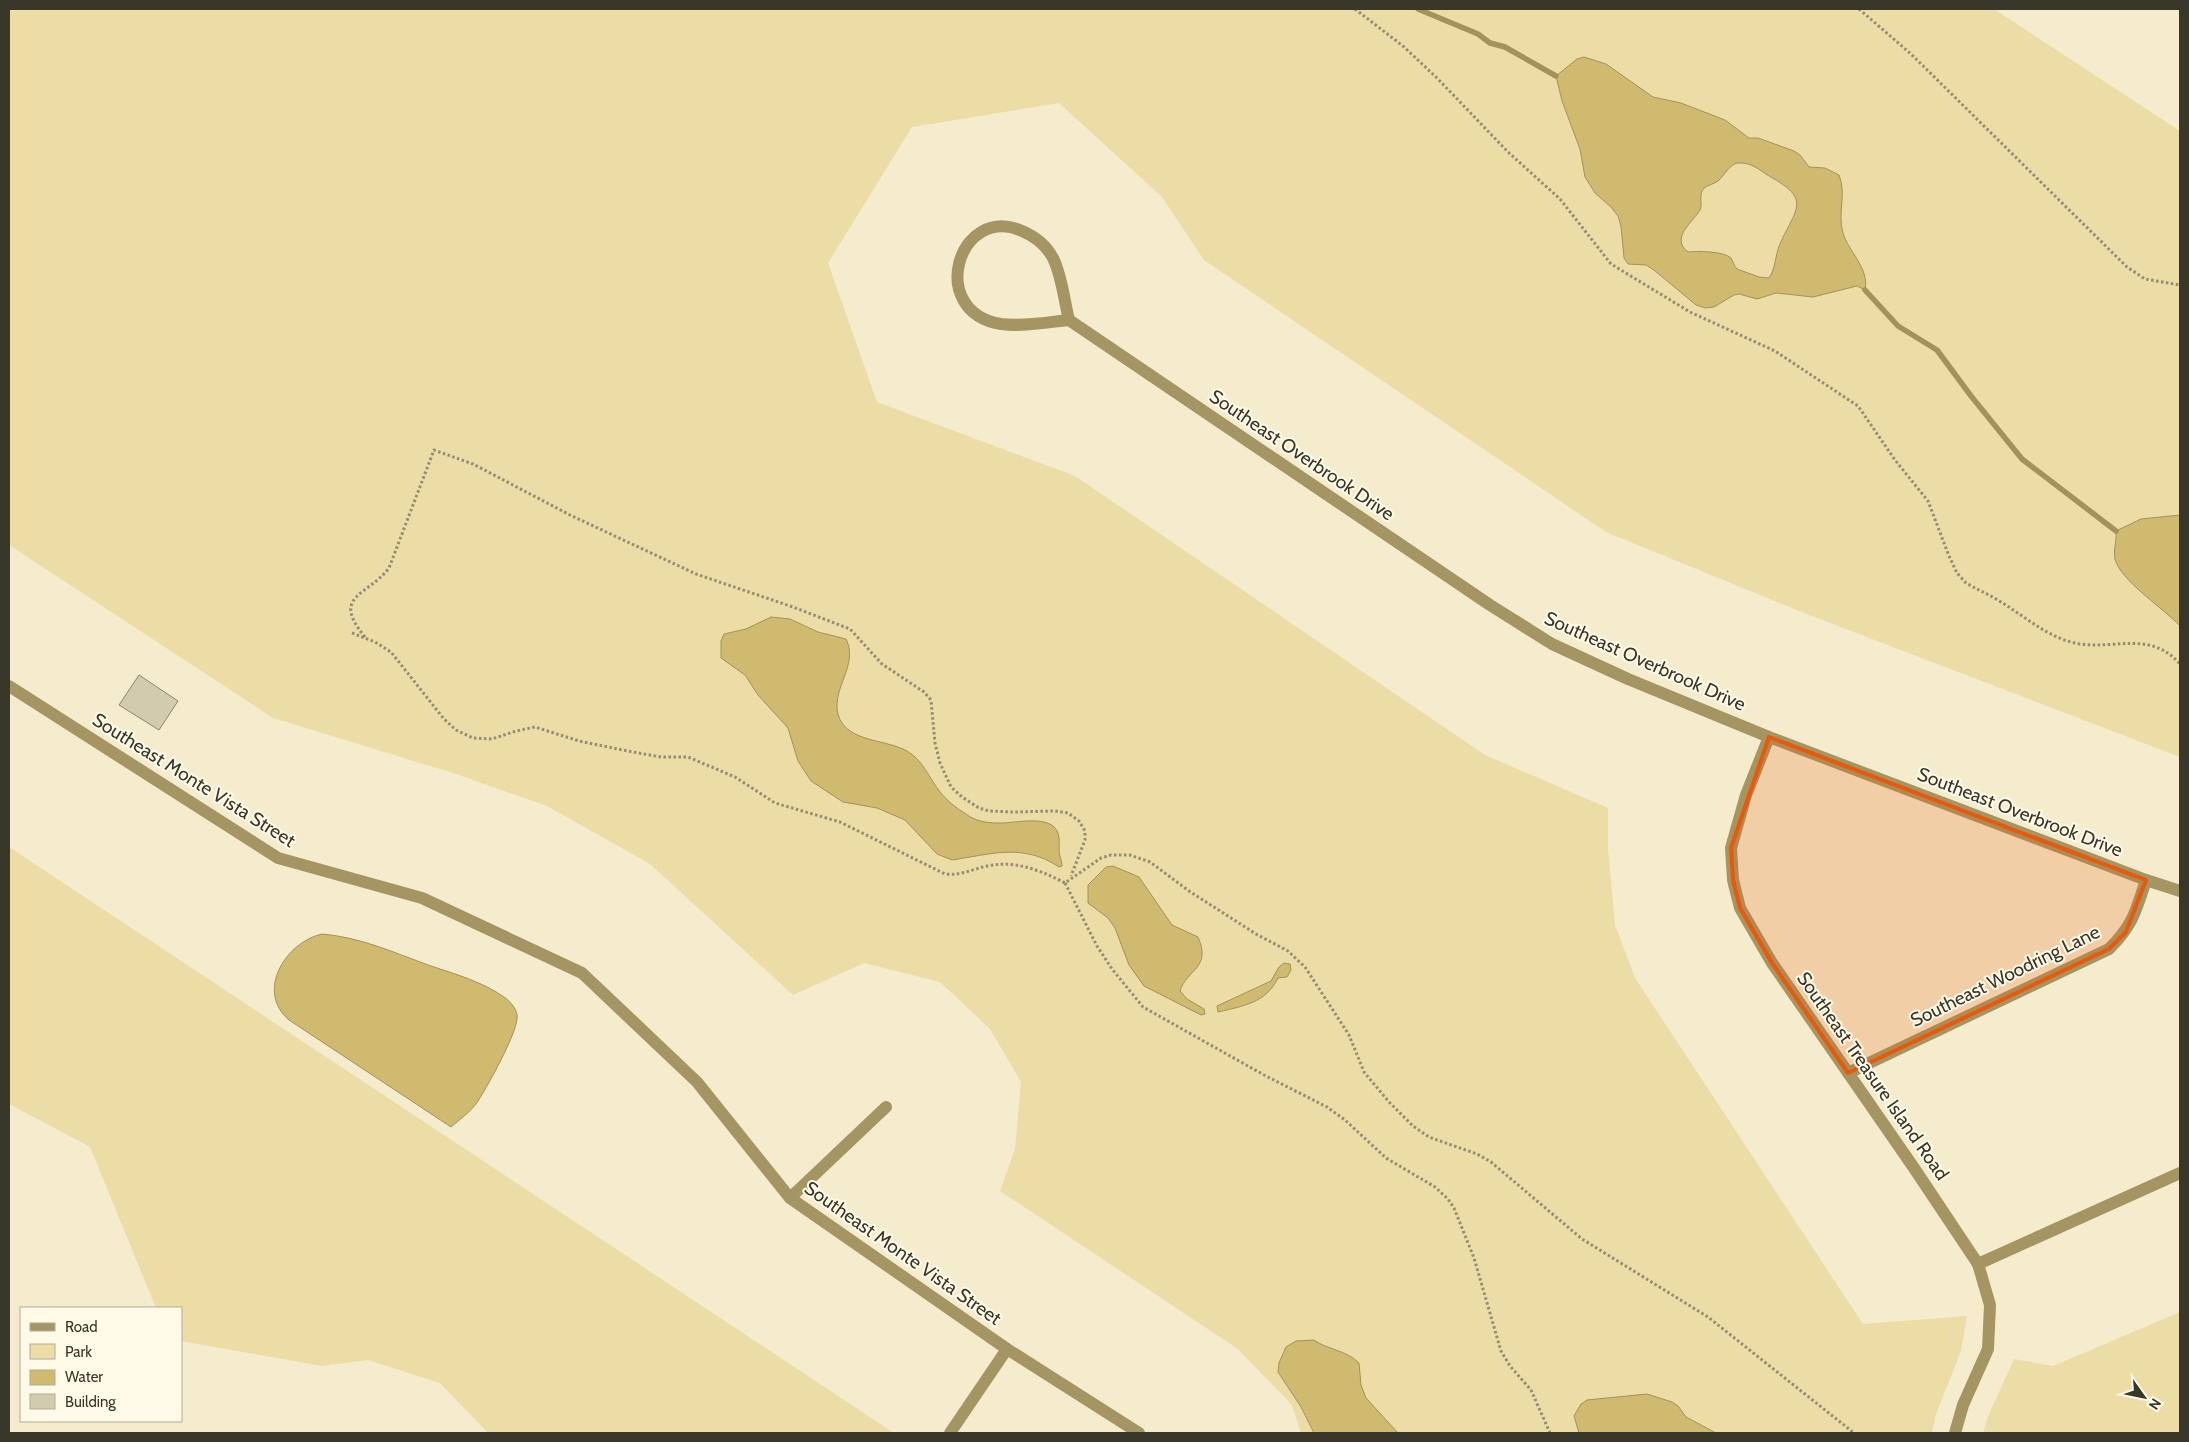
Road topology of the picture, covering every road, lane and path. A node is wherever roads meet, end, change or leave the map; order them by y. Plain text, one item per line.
1 (1356, 9) edge
2 (1859, 9) edge
3 (2180, 285) edge
4 (1070, 320) junction
5 (352, 633) dead end
6 (366, 639) junction
7 (2180, 664) edge
8 (9, 686) edge
9 (1769, 737) junction
10 (1071, 877) junction
11 (2146, 880) junction
12 (1065, 883) junction
13 (2180, 891) edge
14 (1848, 1073) junction
15 (886, 1108) dead end
16 (2180, 1173) edge
17 (790, 1198) junction
18 (1978, 1264) junction
19 (1007, 1349) junction
20 (950, 1433) edge
21 (1139, 1433) edge
22 (1550, 1433) edge
23 (1854, 1433) edge
24 (1955, 1433) edge

1 - 7 path
2 - 3 path
4 - 4 street
4 - 9 street, Southeast Overbrook Drive
5 - 6 path
6 - 10 path
6 - 12 path
8 - 17 street, Southeast Monte Vista Street
9 - 11 street, Southeast Overbrook Drive
9 - 14 street, Southeast Treasure Island Road
10 - 12 path
10 - 23 path
11 - 13 street, Southeast Overbrook Drive
11 - 14 street, Southeast Woodring Lane
12 - 22 path
14 - 18 street, Southeast Treasure Island Road
15 - 17 street
16 - 18 street
17 - 19 street, Southeast Monte Vista Street
18 - 24 street, Southeast Treasure Island Road
19 - 20 street
19 - 21 street, Southeast Monte Vista Street

